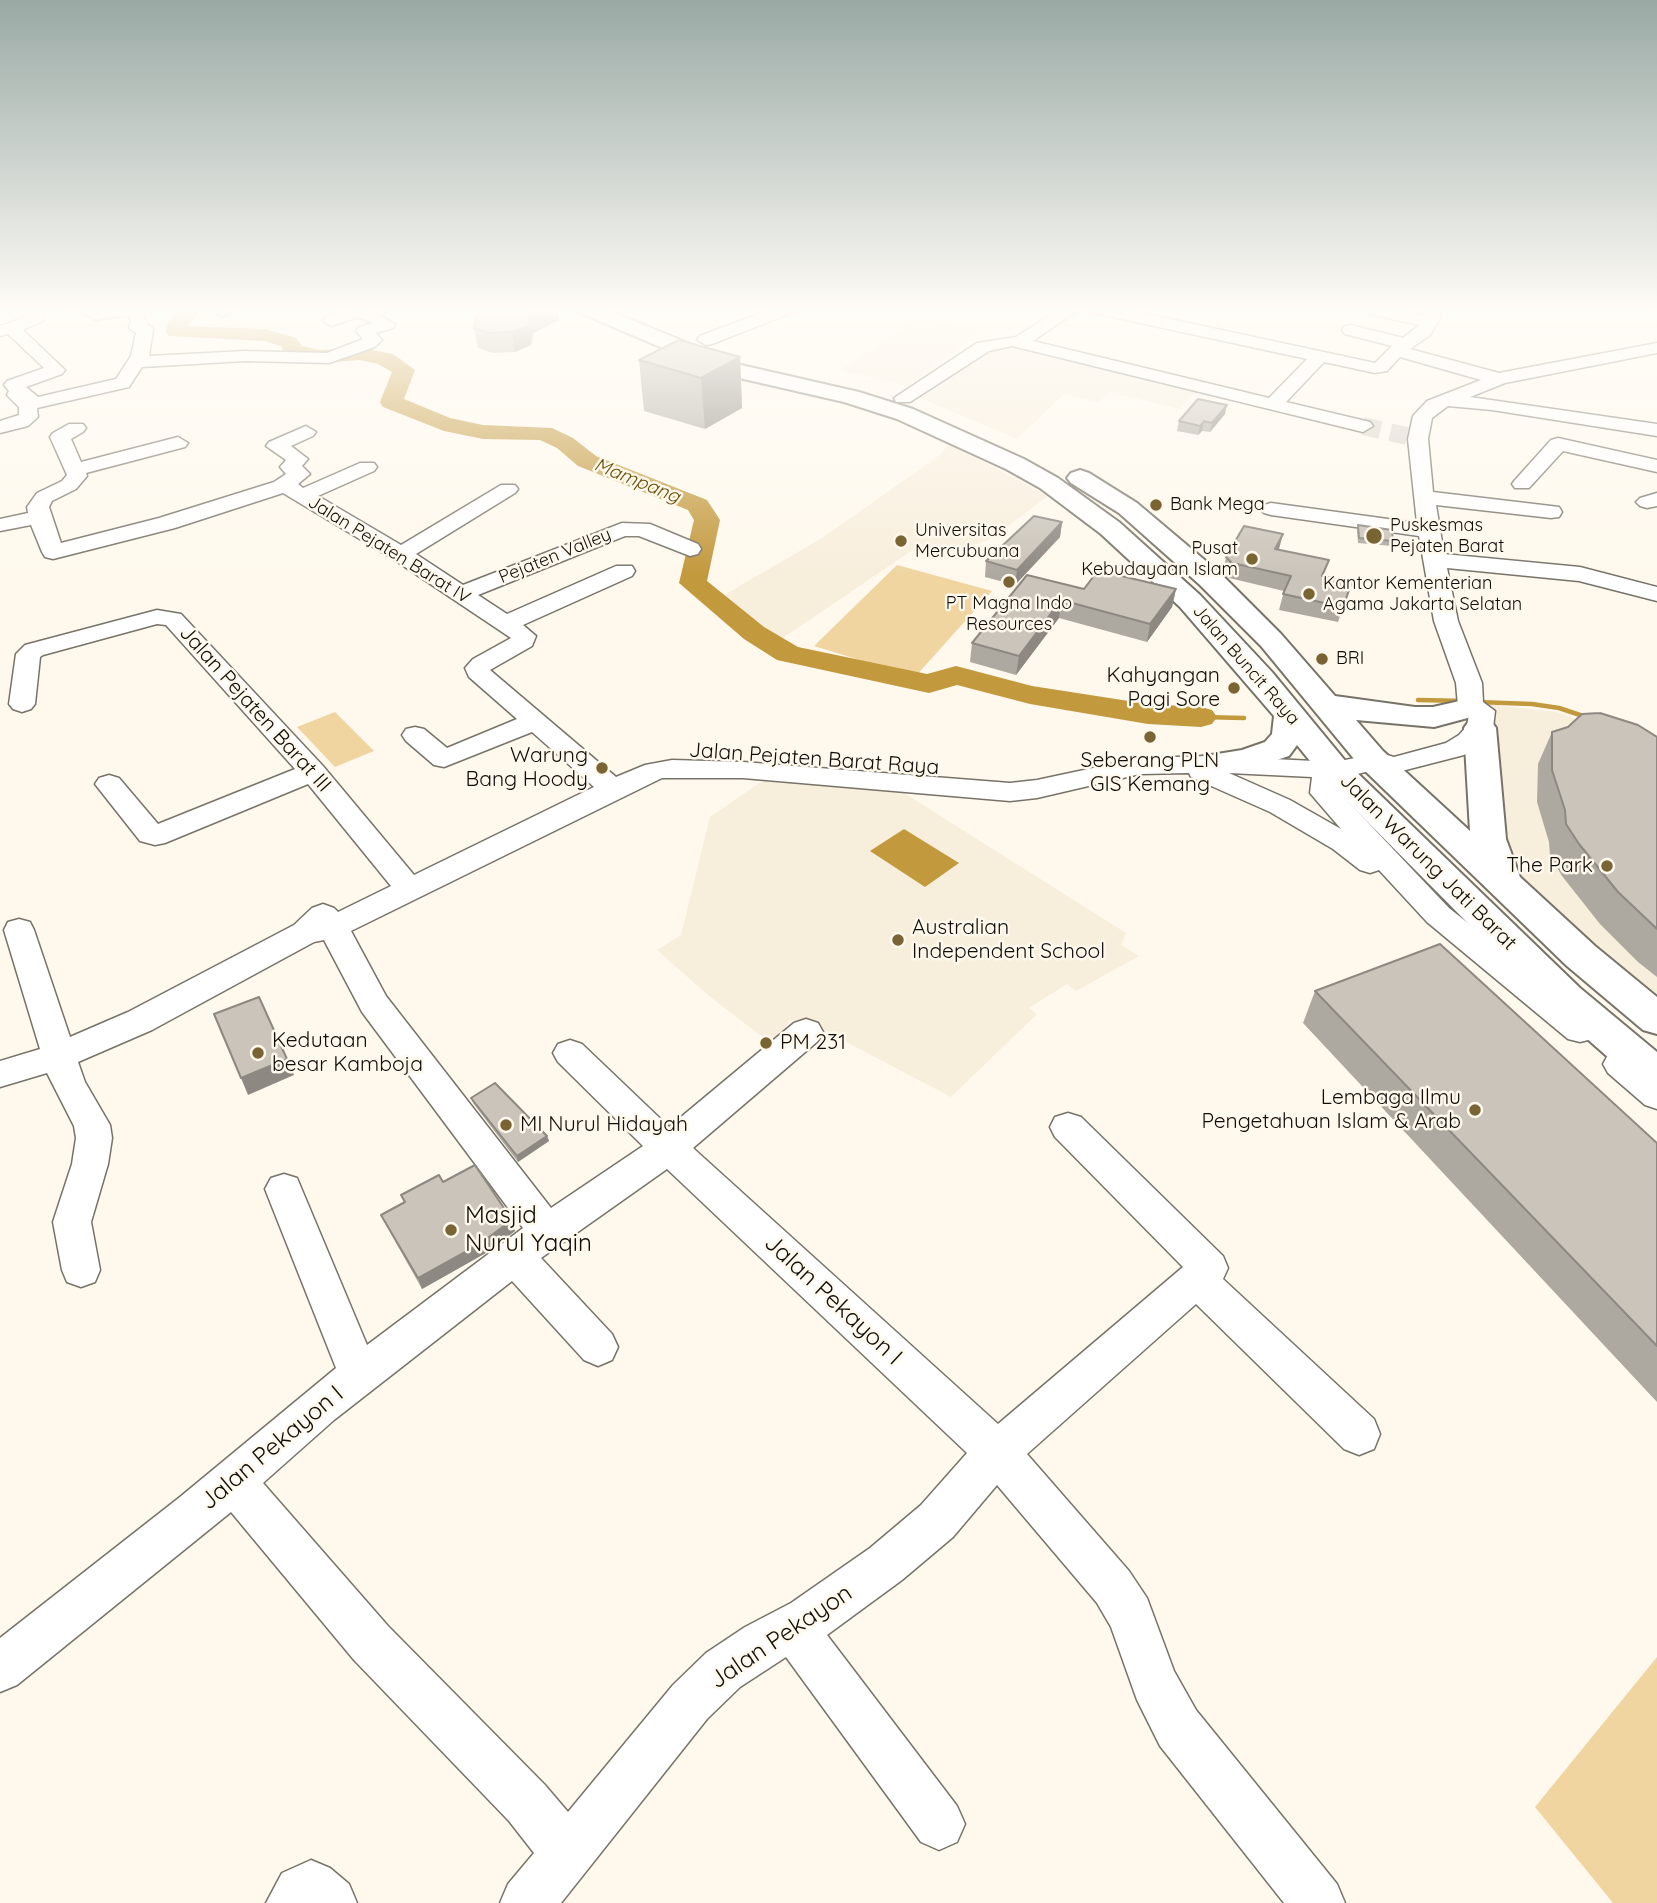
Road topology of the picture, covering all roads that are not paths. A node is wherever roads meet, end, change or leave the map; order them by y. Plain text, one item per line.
1 (20, 397) edge
2 (24, 397) edge
3 (63, 397) edge
4 (857, 397) edge
5 (896, 397) edge
6 (1239, 397) edge
7 (1280, 397) edge
8 (1452, 397) edge
9 (1458, 397) edge
10 (903, 398) joint
11 (31, 404) junction
12 (1272, 405) junction
13 (1363, 426) tunnel mouth
14 (0, 427) edge
15 (76, 428) dead end
16 (1657, 430) edge
17 (306, 432) dead end
18 (178, 443) dead end
19 (1657, 466) edge
20 (367, 467) dead end
21 (75, 470) junction
22 (1522, 484) dead end
23 (508, 489) dead end
24 (291, 491) junction
25 (1424, 497) junction
26 (1271, 509) dead end
27 (1551, 512) dead end
28 (39, 517) junction
29 (0, 525) edge
30 (1429, 531) junction
31 (690, 549) dead end
32 (401, 554) junction
33 (1434, 560) junction
34 (624, 571) dead end
35 (460, 594) junction
36 (1657, 594) edge
37 (505, 624) junction
38 (1312, 689) junction
39 (1276, 698) junction
40 (22, 704) dead end
41 (1471, 707) junction
42 (536, 721) junction
43 (415, 735) dead end
44 (1378, 762) junction
45 (1197, 764) junction
46 (1335, 770) junction
47 (313, 772) junction
48 (1072, 780) junction
49 (604, 782) junction
50 (109, 784) dead end
51 (975, 788) junction
52 (998, 809) dead end
53 (1504, 882) junction
54 (404, 883) junction
55 (1438, 915) junction
56 (321, 925) junction
57 (19, 930) dead end
58 (1657, 1019) edge
59 (806, 1032) dead end
60 (570, 1053) dead end
61 (58, 1057) junction
62 (0, 1074) edge
63 (1657, 1076) edge
64 (1657, 1095) edge
65 (1068, 1127) dead end
66 (669, 1147) junction
67 (284, 1189) dead end
68 (547, 1231) junction
69 (513, 1255) junction
70 (1209, 1268) junction
71 (81, 1270) dead end
72 (598, 1347) dead end
73 (359, 1375) junction
74 (1359, 1434) dead end
75 (997, 1452) junction
76 (233, 1481) junction
77 (793, 1628) junction
78 (0, 1668) edge
79 (939, 1824) dead end
80 (567, 1852) junction
81 (293, 1903) edge
82 (330, 1903) edge
83 (527, 1903) edge
84 (1318, 1903) edge

1 - 11 street
2 - 11 street
3 - 11 street
4 - 39 main road, Jalan Buncit Raya
5 - 10 main road, Jalan Buncit Raya
6 - 12 street
7 - 12 street
8 - 25 street
9 - 16 street
10 - 38 main road, Jalan Buncit Raya
11 - 14 street
12 - 13 street
15 - 21 street
17 - 24 street
18 - 21 street
19 - 22 street
20 - 24 street
21 - 28 street
23 - 32 street
24 - 28 street
24 - 32 street, Jalan Pejaten Barat IV
25 - 27 street
25 - 30 street
26 - 30 street
28 - 29 street
30 - 33 street
31 - 35 street, Pejaten Valley
32 - 35 street, Jalan Pejaten Barat IV
33 - 36 street
33 - 41 street
34 - 37 street
35 - 37 street, Jalan Pejaten Barat IV
37 - 42 street, Jalan Pejaten Barat IV
38 - 41 main road
38 - 44 main road, Jalan Buncit Raya
39 - 45 main road
39 - 46 main road, Jalan Buncit Raya
40 - 47 street, Jalan Pejaten Barat III
41 - 44 street, Jalan Pejaten Barat Raya
41 - 53 main road
42 - 43 street
42 - 49 street, Jalan Pejaten Barat IV
44 - 46 street, Jalan Pejaten Barat Raya
44 - 53 main road, Jalan Warung Jati Barat
45 - 46 street, Jalan Pejaten Barat Raya
45 - 48 street, Jalan Pejaten Barat Raya
45 - 55 street
46 - 55 street, Jalan Warung Jati Barat
46 - 63 main road, Jalan Warung Jati Barat
47 - 50 street
47 - 54 street, Jalan Pejaten Barat III
48 - 49 street, Jalan Pejaten Barat Raya
48 - 51 street, Jalan Pejaten Barat Raya
49 - 51 street, Jalan Pejaten Barat Raya
49 - 54 street, Jalan Pejaten Barat Raya
51 - 52 street
53 - 58 main road, Jalan Warung Jati Barat
54 - 56 street, Jalan Pejaten Barat Raya
55 - 64 street, Jalan Warung Jati Barat
56 - 61 street, Jalan Pejaten Barat Raya
56 - 68 street
57 - 61 street
59 - 66 street, Jalan Pekayon I
60 - 66 street
61 - 62 street, Jalan Pejaten Barat Raya
61 - 71 street
65 - 70 street
66 - 68 street, Jalan Pekayon I
66 - 75 street, Jalan Pekayon I
67 - 73 street
68 - 69 street, Jalan Pekayon I
69 - 72 street
69 - 73 street, Jalan Pekayon I
70 - 74 street
70 - 75 street, Jalan Pekayon
73 - 76 street, Jalan Pekayon I
75 - 77 street, Jalan Pekayon
75 - 84 street, Jalan Pekayon I
76 - 78 street, Jalan Pekayon I
76 - 80 street
77 - 79 street
77 - 80 street, Jalan Pekayon
80 - 83 street, Jalan Pekayon
81 - 82 street

